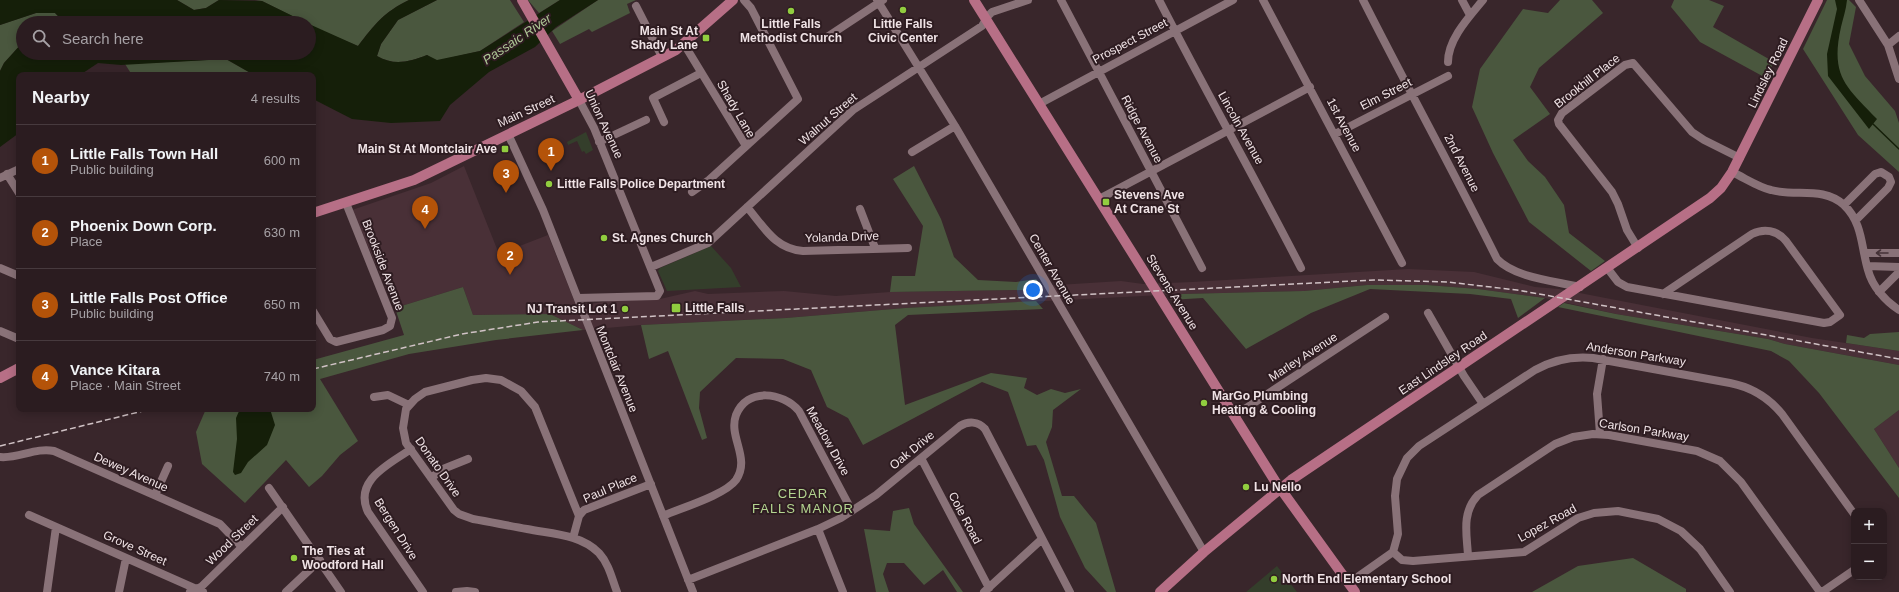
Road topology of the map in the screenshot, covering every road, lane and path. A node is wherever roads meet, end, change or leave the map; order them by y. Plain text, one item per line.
1 (522, 0) edge
2 (733, 0) edge
3 (744, 0) edge
4 (974, 0) edge
5 (1028, 0) edge
6 (1061, 0) edge
7 (1158, 0) edge
8 (1233, 0) edge
9 (1263, 0) edge
10 (1363, 0) edge
11 (1462, 0) edge
12 (1483, 0) edge
13 (1818, 0) edge
14 (1859, 0) edge
15 (880, 1) edge
16 (636, 6) dead end
17 (1470, 15) junction
18 (986, 20) junction
19 (1175, 31) junction
20 (1899, 36) edge
21 (824, 39) dead end
22 (684, 44) junction
23 (1888, 45) junction
24 (662, 57) junction
25 (1448, 62) dead end
26 (920, 67) junction
27 (1098, 72) junction
28 (701, 73) junction
29 (1448, 76) dead end
30 (1899, 79) edge
31 (1310, 87) junction
32 (1411, 94) junction
33 (579, 100) junction
34 (1039, 104) junction
35 (646, 120) dead end
36 (664, 122) dead end
37 (955, 126) junction
38 (1227, 130) junction
39 (508, 134) junction
40 (1335, 134) junction
41 (599, 142) junction
42 (746, 146) junction
43 (912, 152) dead end
44 (1740, 158) junction
45 (16, 170) edge
46 (1150, 171) junction
47 (1732, 172) junction
48 (4, 176) edge
49 (16, 190) edge
50 (692, 192) dead end
51 (1099, 199) junction
52 (346, 203) junction
53 (1844, 205) junction
54 (747, 207) junction
55 (860, 209) dead end
56 (316, 212) edge
57 (1856, 220) junction
58 (875, 248) junction
59 (908, 248) dead end
60 (1638, 248) junction
61 (1864, 253) junction
62 (1899, 253) edge
63 (1402, 263) dead end
64 (1867, 266) junction
65 (651, 267) junction
66 (1899, 267) edge
67 (0, 268) edge
68 (1202, 268) dead end
69 (1301, 268) dead end
70 (1608, 269) junction
71 (1899, 272) edge
72 (16, 275) edge
73 (1580, 287) junction
74 (1879, 292) junction
75 (1663, 294) junction
76 (578, 298) junction
77 (1897, 305) edge
78 (1428, 313) dead end
79 (316, 316) edge
80 (1385, 317) dead end
81 (0, 331) edge
82 (16, 338) edge
83 (1603, 359) junction
84 (1460, 368) junction
85 (16, 370) edge
86 (0, 378) edge
87 (374, 397) dead end
88 (1483, 404) junction
89 (409, 406) junction
90 (1234, 416) junction
91 (1600, 434) junction
92 (411, 450) junction
93 (0, 457) edge
94 (921, 458) junction
95 (468, 459) dead end
96 (168, 466) dead end
97 (431, 478) junction
98 (651, 484) junction
99 (269, 488) dead end
100 (1280, 488) junction
101 (155, 495) junction
102 (284, 507) junction
103 (1851, 510) edge
104 (852, 511) junction
105 (29, 515) dead end
106 (579, 516) junction
107 (663, 516) junction
108 (56, 527) junction
109 (818, 529) junction
110 (573, 538) junction
111 (1042, 539) junction
112 (242, 547) junction
113 (1204, 552) junction
114 (1394, 552) junction
115 (1468, 556) junction
116 (126, 558) junction
117 (320, 560) junction
118 (1851, 572) edge
119 (688, 580) junction
120 (1349, 584) junction
121 (986, 590) edge
122 (197, 591) edge
123 (47, 592) edge
124 (119, 592) edge
125 (286, 592) edge
126 (341, 592) edge
127 (423, 592) edge
128 (456, 592) edge
129 (475, 592) edge
130 (617, 592) edge
131 (693, 592) edge
132 (843, 592) edge
133 (1070, 592) edge
134 (1160, 592) edge
135 (1355, 592) edge
136 (1730, 592) edge
137 (1821, 592) edge

1 - 33 main road, Union Avenue
2 - 22 main road, Main Street
3 - 42 street
4 - 18 main road, Stevens Avenue
5 - 18 street, Walnut Street
6 - 27 street, Ridge Avenue
7 - 19 street, Lincoln Avenue
8 - 19 street, Prospect Street
9 - 31 street, 1st Avenue
10 - 32 street, 2nd Avenue
11 - 17 street
12 - 17 street
13 - 44 main road, Lindsley Road
14 - 23 street
15 - 21 street
15 - 26 street, Center Avenue
16 - 24 street
17 - 25 street
18 - 26 street, Walnut Street
18 - 34 main road, Stevens Avenue
19 - 27 street, Prospect Street
19 - 38 street, Lincoln Avenue
20 - 23 street
22 - 24 main road, Main Street
22 - 28 street, Shady Lane
23 - 30 street
24 - 33 main road, Main Street
26 - 37 street, Center Avenue
26 - 54 street, Walnut Street
27 - 34 street, Prospect Street
27 - 46 street, Ridge Avenue
28 - 36 street
28 - 42 street, Shady Lane
29 - 32 street, Elm Street
31 - 38 street
31 - 40 street, 1st Avenue
32 - 40 street, Elm Street
32 - 73 street, 2nd Avenue
33 - 39 main road, Main Street
33 - 41 street, Union Avenue
34 - 51 main road, Stevens Avenue
35 - 41 street
37 - 43 street
37 - 113 street, Center Avenue
38 - 46 street
38 - 69 street, Lincoln Avenue
39 - 52 main road, Main Street
39 - 76 street, Montclair Avenue
40 - 63 street, 1st Avenue
41 - 65 street, Union Avenue
42 - 50 street, Shady Lane
44 - 47 main road, East Lindsley Road
44 - 60 street, Brookhill Place
45 - 48 street
46 - 51 street
46 - 68 street, Ridge Avenue
47 - 53 street
47 - 60 main road, East Lindsley Road
48 - 49 street
51 - 90 main road, Stevens Avenue
52 - 56 main road, Main Street
52 - 79 street, Brookside Avenue
53 - 57 street
53 - 57 street
54 - 58 street, Yolanda Drive
54 - 65 street, Walnut Street
55 - 58 street
57 - 61 street
58 - 59 street, Yolanda Drive
60 - 70 main road, East Lindsley Road
62 -> 61 street
61 - 64 street
64 - 66 street
64 - 74 street
65 - 76 street, Union Avenue
67 - 72 street
70 - 73 main road, East Lindsley Road
70 - 75 street
71 - 74 street
73 - 84 main road, East Lindsley Road
74 - 77 street
75 - 75 street
76 - 98 street, Montclair Avenue
78 - 84 street
80 - 90 street, Marley Avenue
81 - 82 street
83 - 88 street, Anderson Parkway
83 - 91 street
83 - 103 street, Anderson Parkway
84 - 88 street
84 - 100 main road, East Lindsley Road
85 - 86 main road
87 - 89 street
88 - 114 street, Anderson Parkway
89 - 92 street, Donato Drive
89 - 106 street
90 - 100 main road, Stevens Avenue
91 - 115 street, Carlson Parkway
91 - 137 street, Carlson Parkway
92 - 97 street, Donato Drive
92 - 127 street, Bergen Drive
93 - 101 street, Dewey Avenue
94 - 104 street, Oak Drive
94 - 111 street, Oak Drive
94 - 121 street, Cole Road
95 - 97 street
96 - 101 street
97 - 110 street, Donato Drive
98 - 106 street, Paul Place
98 - 107 street, Montclair Avenue
99 - 102 street
100 - 113 main road, East Lindsley Road
100 - 120 main road, Stevens Avenue
101 - 112 street, Dewey Avenue
102 - 112 street, Wood Street
102 - 117 street
104 - 107 street, Meadow Drive
104 - 109 street, Oak Drive
105 - 108 street, Grove Street
106 - 110 street
107 - 119 street, Montclair Avenue
108 - 116 street, Grove Street
108 - 123 street
109 - 119 street, Oak Drive
109 - 132 street
110 - 130 street, Donato Drive
111 - 121 street
111 - 133 street, Oak Drive
112 - 122 street, Wood Street
113 - 134 main road, East Lindsley Road
114 - 115 street, Lopez Road
114 - 120 street
115 - 136 street, Lopez Road
116 - 122 street, Grove Street
116 - 124 street
117 - 125 street
117 - 126 street
118 - 137 street
119 - 131 street, Montclair Avenue
120 - 135 main road, Stevens Avenue
128 - 129 street

